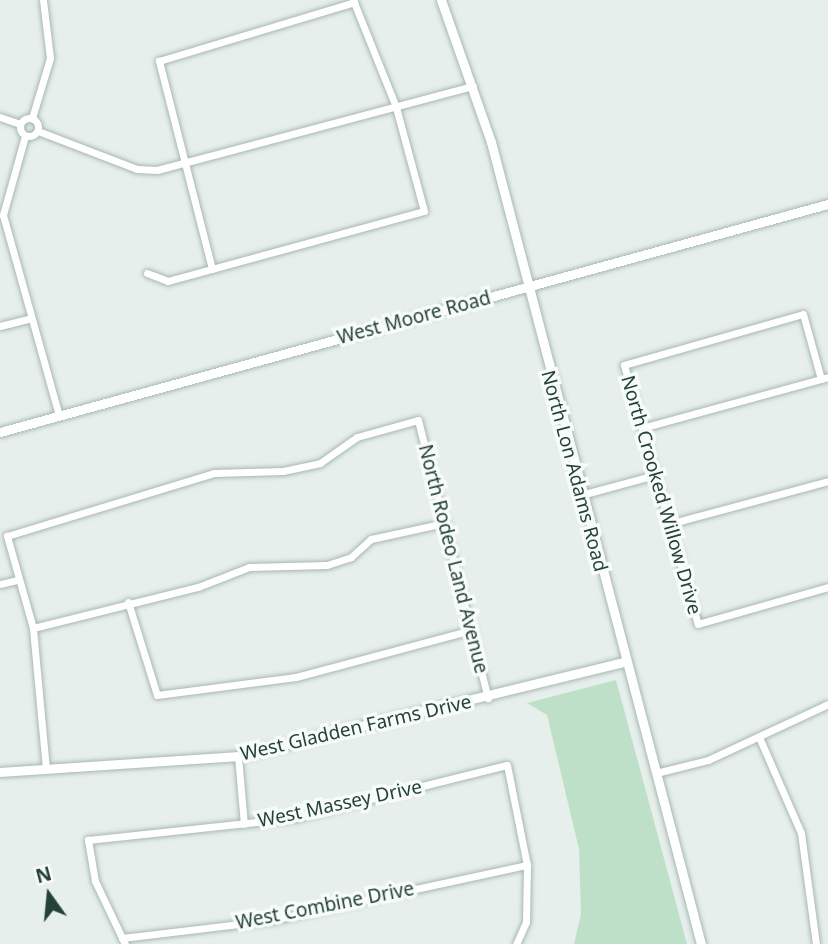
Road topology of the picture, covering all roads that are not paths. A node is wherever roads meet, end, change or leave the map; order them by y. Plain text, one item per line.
1 (43, 0) edge
2 (441, 0) edge
3 (353, 1) edge
4 (473, 86) junction
5 (396, 107) junction
6 (0, 117) edge
7 (32, 118) junction
8 (20, 124) junction
9 (38, 131) junction
10 (25, 136) junction
11 (186, 163) junction
12 (828, 204) edge
13 (2, 215) edge
14 (212, 269) junction
15 (147, 274) dead end
16 (526, 288) junction
17 (31, 318) junction
18 (0, 326) edge
19 (825, 378) edge
20 (59, 415) junction
21 (642, 428) junction
22 (0, 432) edge
23 (655, 475) junction
24 (828, 481) edge
25 (580, 495) junction
26 (445, 523) junction
27 (668, 524) junction
28 (18, 580) junction
29 (0, 584) edge
30 (828, 587) edge
31 (128, 602) junction
32 (33, 628) junction
33 (472, 630) junction
34 (624, 662) junction
35 (488, 698) junction
36 (828, 704) edge
37 (760, 737) junction
38 (238, 756) junction
39 (46, 769) junction
40 (0, 772) edge
41 (656, 773) junction
42 (244, 824) junction
43 (527, 865) junction
44 (123, 941) edge
45 (516, 944) edge
46 (701, 944) edge
47 (816, 944) edge

1 - 7 street
2 - 4 street, North Lon Adams Road
3 - 5 street
3 - 11 street
4 - 5 street
4 - 16 street, North Lon Adams Road
5 - 11 street
5 - 14 street
6 - 8 street
7 - 8 street
7 - 9 street
8 - 10 street
9 - 10 street
9 - 11 street
10 - 13 street
11 - 14 street
12 - 16 street, West Moore Road
13 - 17 street
14 - 15 street
16 - 20 street, West Moore Road
16 - 25 street, North Lon Adams Road
17 - 18 street
17 - 20 street
19 - 21 street
19 - 21 street, North Crooked Willow Drive
20 - 22 street, West Moore Road
21 - 23 street, North Crooked Willow Drive
23 - 25 street
23 - 27 street, North Crooked Willow Drive
24 - 27 street
25 - 34 street, North Lon Adams Road
26 - 28 street, North Rodeo Land Avenue
26 - 31 street
26 - 33 street, North Rodeo Land Avenue
27 - 30 street, North Crooked Willow Drive
28 - 29 street
28 - 32 street
31 - 32 street
31 - 33 street
32 - 39 street
33 - 35 street, North Rodeo Land Avenue
34 - 35 street, West Gladden Farms Drive
34 - 41 street, North Lon Adams Road
35 - 38 street, West Gladden Farms Drive
36 - 37 street
37 - 41 street
37 - 47 street
38 - 39 street, West Gladden Farms Drive
38 - 42 street
39 - 40 street, West Gladden Farms Drive
41 - 46 street, North Lon Adams Road
42 - 43 street, West Massey Drive
42 - 44 street, West Massey Drive
43 - 44 street, West Combine Drive
43 - 45 street

